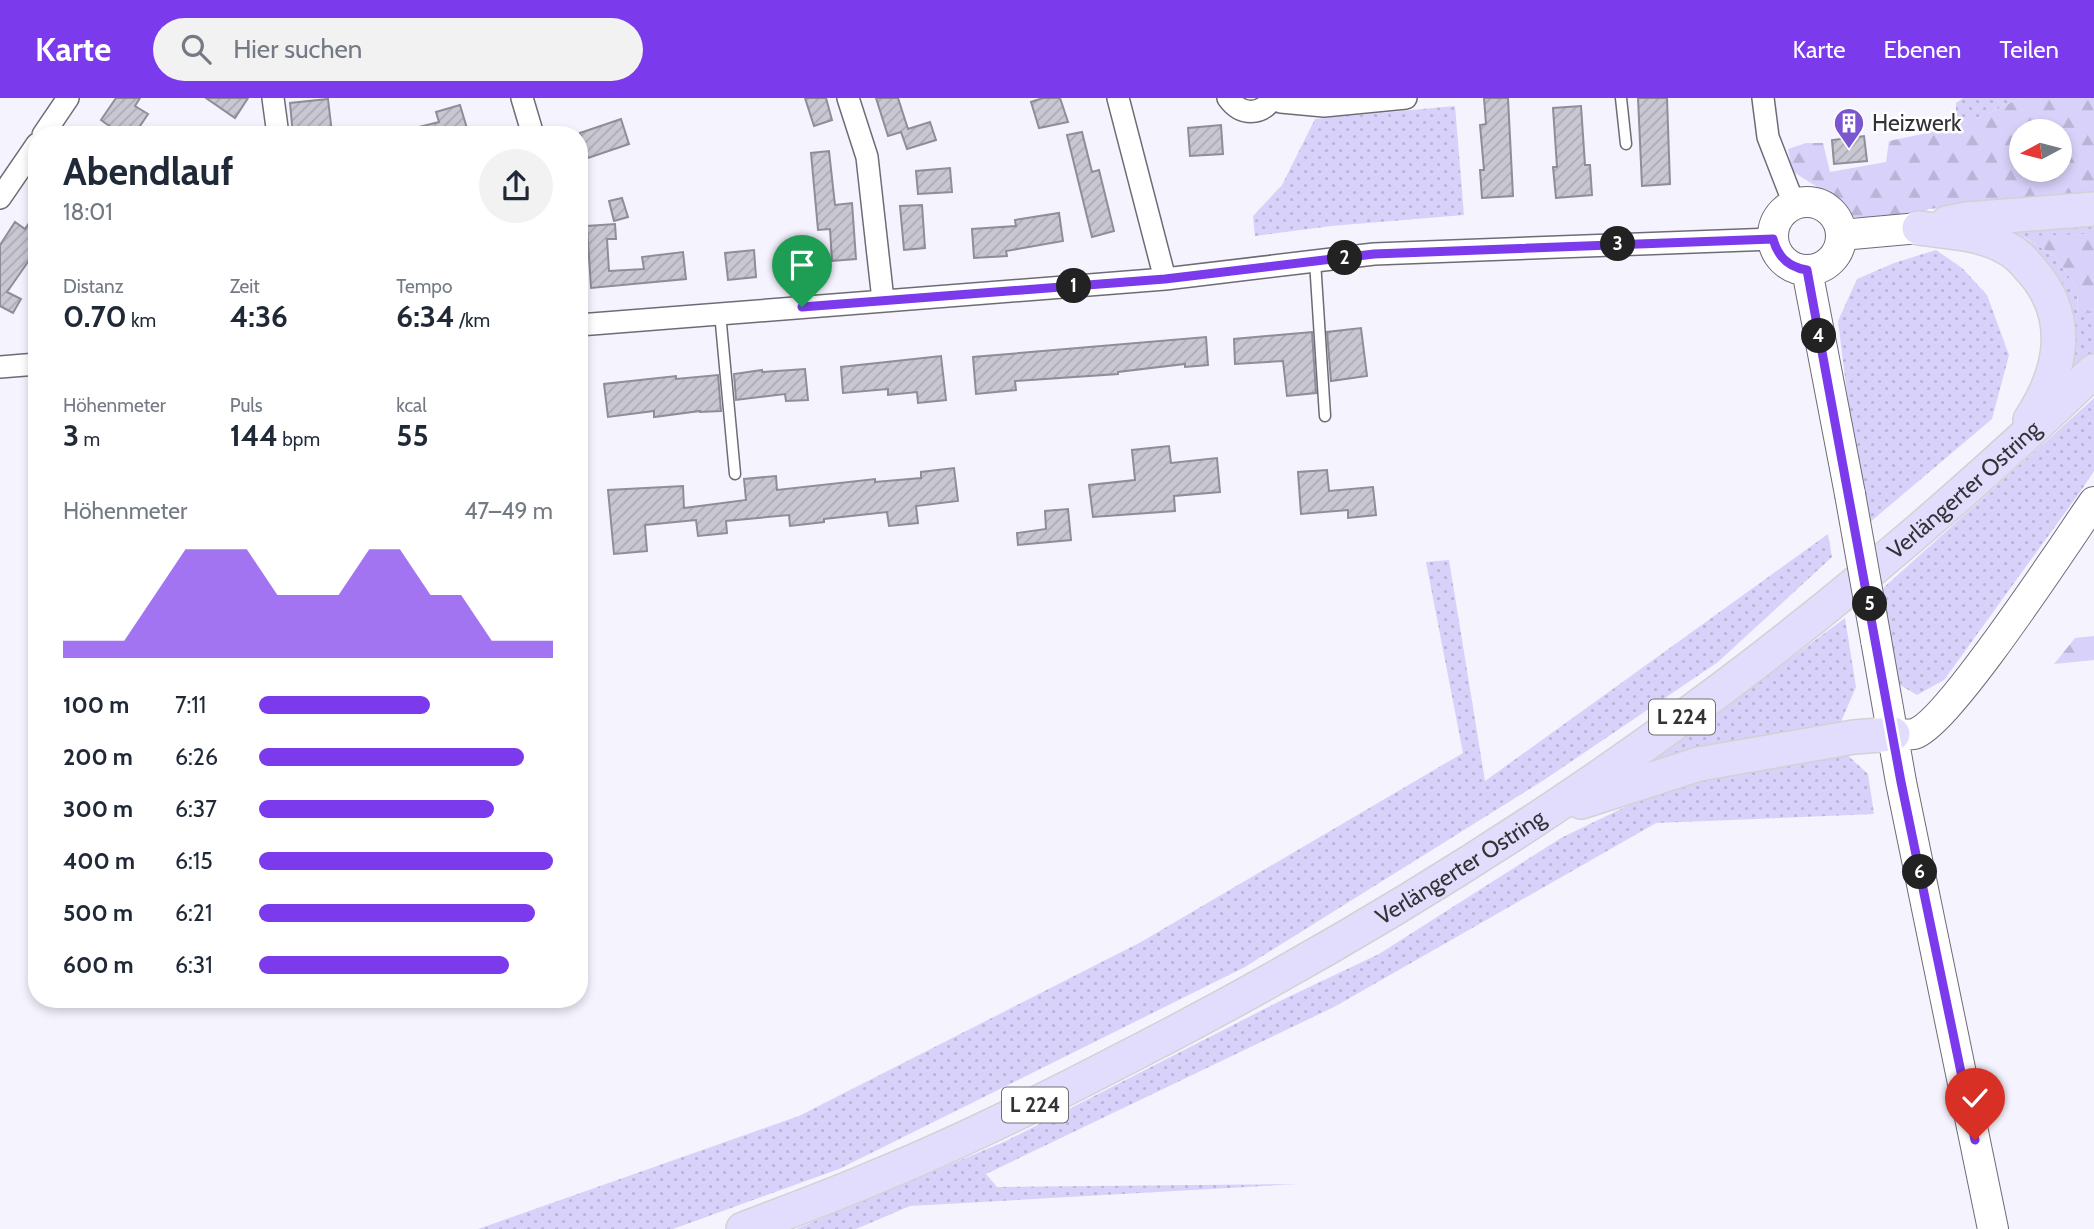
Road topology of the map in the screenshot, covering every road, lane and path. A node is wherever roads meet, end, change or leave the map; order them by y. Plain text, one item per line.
1 (68, 98) edge
2 (274, 98) edge
3 (522, 98) edge
4 (848, 98) edge
5 (1118, 98) edge
6 (1228, 98) edge
7 (1273, 98) edge
8 (1406, 98) edge
9 (1622, 98) edge
10 (1763, 98) edge
11 (1323, 102) edge
12 (49, 126) edge
13 (277, 126) edge
14 (530, 126) edge
15 (1626, 144) dead end
16 (28, 157) edge
17 (0, 198) edge
18 (1794, 204) junction
19 (2094, 209) edge
20 (1919, 228) junction
21 (1841, 235) junction
22 (1773, 239) junction
23 (1315, 261) junction
24 (1807, 270) junction
25 (1165, 279) junction
26 (883, 300) junction
27 (720, 313) junction
28 (588, 324) edge
29 (28, 365) edge
30 (0, 367) edge
31 (2094, 371) edge
32 (1325, 416) dead end
33 (2007, 455) junction
34 (735, 474) dead end
35 (2094, 502) edge
36 (1892, 727) junction
37 (1545, 813) junction
38 (743, 1229) edge
39 (1993, 1229) edge

1 - 12 street
2 - 13 street
3 - 14 street
4 - 26 street
5 - 25 street
6 - 7 street
7 - 11 street
8 - 11 street
9 - 15 lane
10 - 18 street
16 - 17 street
18 - 21 street
18 - 22 street
19 - 20 main road
20 - 21 street
20 - 33 main road
21 - 24 street
22 - 23 street
22 - 24 street
23 - 25 street
23 - 32 lane
24 - 36 street, bridge
25 - 26 street
26 - 27 street
27 - 28 street
27 - 34 lane
29 - 30 street
31 - 33 main road, Verlängerter Ostring / L 224
33 - 37 main road, Verlängerter Ostring / L 224
35 - 36 street
36 - 37 main road
36 - 39 street
37 - 38 main road, Verlängerter Ostring / L 224

